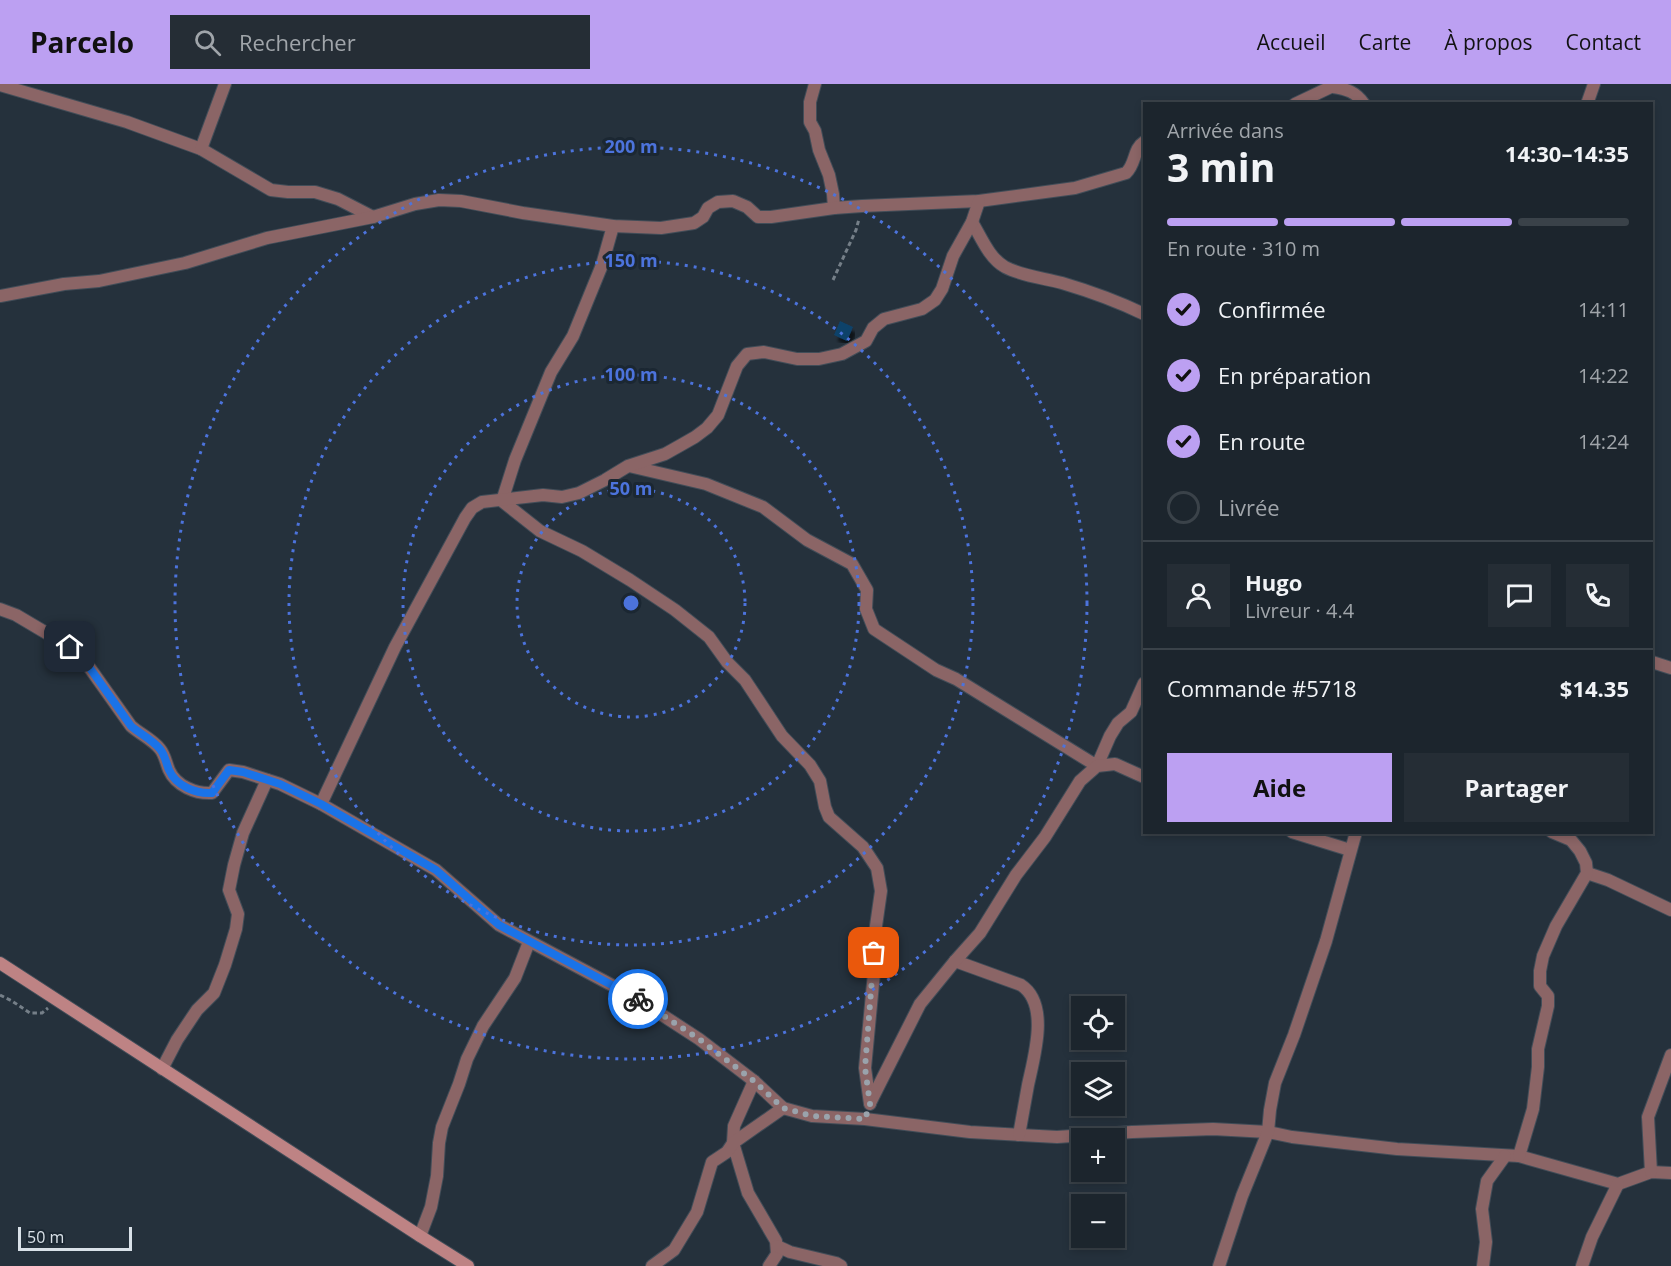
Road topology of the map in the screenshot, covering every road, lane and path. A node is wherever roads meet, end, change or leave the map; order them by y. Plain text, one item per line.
1 (225, 84) edge
2 (815, 84) edge
3 (1594, 84) edge
4 (0, 85) edge
5 (1335, 85) edge
6 (1299, 102) edge
7 (1363, 102) edge
8 (1588, 102) edge
9 (1143, 143) edge
10 (201, 149) junction
11 (979, 201) junction
12 (862, 206) junction
13 (834, 208) junction
14 (373, 217) junction
15 (972, 222) junction
16 (614, 226) junction
17 (834, 280) dead end
18 (0, 296) edge
19 (1143, 314) edge
20 (628, 466) junction
21 (502, 501) junction
22 (0, 609) edge
23 (1653, 662) edge
24 (1671, 668) edge
25 (1143, 685) edge
26 (1097, 766) junction
27 (1143, 777) edge
28 (267, 780) junction
29 (321, 804) junction
30 (1298, 834) edge
31 (1355, 834) edge
32 (1571, 836) edge
33 (1350, 850) junction
34 (1587, 873) junction
35 (1671, 910) edge
36 (529, 942) junction
37 (955, 961) junction
38 (0, 963) edge
39 (0, 995) edge
40 (56, 1000) junction
41 (1671, 1055) edge
42 (162, 1069) junction
43 (754, 1081) junction
44 (870, 1104) junction
45 (783, 1108) junction
46 (865, 1119) junction
47 (1268, 1132) junction
48 (1019, 1135) junction
49 (733, 1143) junction
50 (1505, 1156) junction
51 (1520, 1156) junction
52 (1651, 1172) junction
53 (1671, 1173) edge
54 (1618, 1184) junction
55 (420, 1236) junction
56 (777, 1246) junction
57 (468, 1266) edge
58 (652, 1266) edge
59 (769, 1266) edge
60 (841, 1266) edge
61 (1219, 1266) edge
62 (1483, 1266) edge
63 (1582, 1266) edge

1 - 10 street
2 - 13 street
3 - 8 street
4 - 10 street
5 - 6 street
5 - 7 street
9 - 11 street
10 - 14 street
11 - 12 street
11 - 15 street
12 - 13 street
12 - 17 path
13 - 16 street
14 - 16 street
14 - 18 street
15 - 19 street
15 - 20 street
16 - 21 street
20 - 21 street
20 - 26 street
21 - 29 street
21 - 44 street
22 - 28 street
23 - 24 street
25 - 26 street
26 - 27 street
26 - 37 street
28 - 29 street
28 - 42 street
29 - 36 street
30 - 33 street
31 - 33 street
32 - 34 street
33 - 47 street
34 - 35 street
34 - 51 street
36 - 43 street
36 - 55 street
37 - 44 street
37 - 48 street
38 - 40 main road
39 - 40 path
40 - 42 main road
41 - 52 street
42 - 55 main road
43 - 45 street
43 - 49 street
44 - 46 street
45 - 46 street
45 - 49 street
46 - 48 street
47 - 48 street
47 - 50 street
47 - 61 street
49 - 56 street
49 - 58 street
50 - 51 street
50 - 62 street
51 - 54 street
52 - 53 street
52 - 54 street
54 - 63 street
55 - 57 main road
56 - 59 street
56 - 60 street

